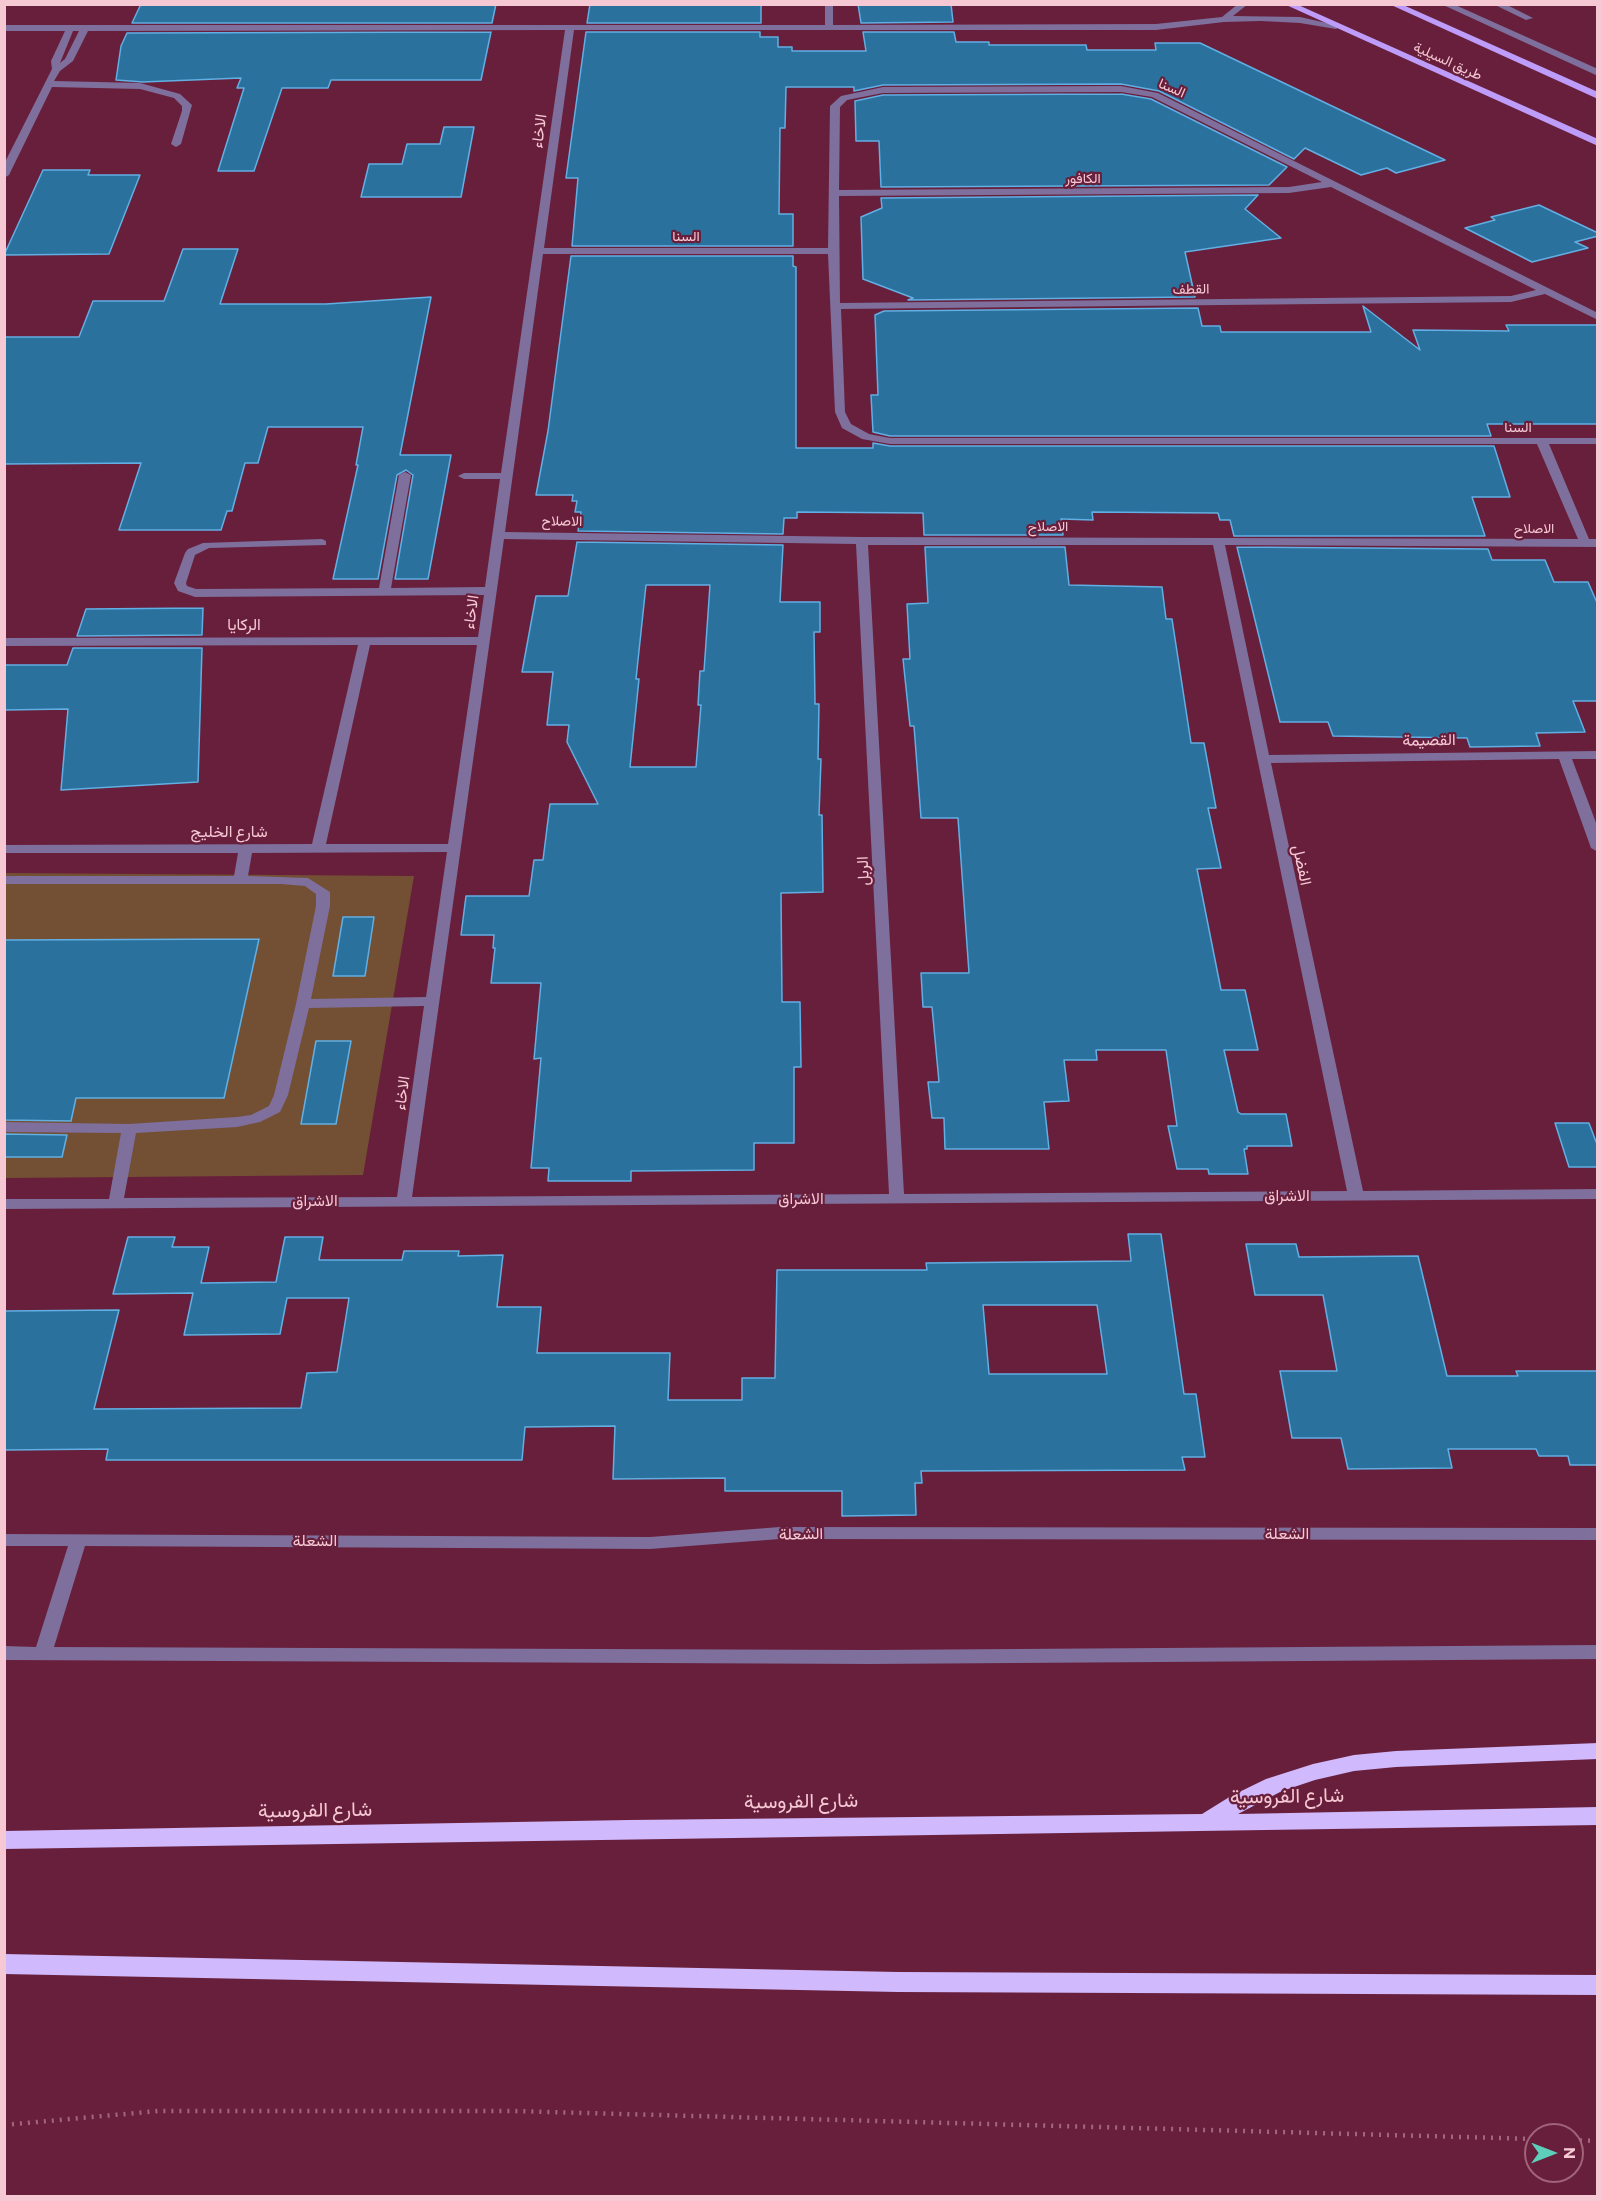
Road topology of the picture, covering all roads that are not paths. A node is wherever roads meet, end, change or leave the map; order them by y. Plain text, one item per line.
1 (829, 4) edge
2 (1244, 4) edge
3 (1288, 4) edge
4 (1394, 4) edge
5 (1444, 4) edge
6 (1497, 4) edge
7 (1529, 18) dead end
8 (1224, 19) junction
9 (1336, 26) junction
10 (829, 27) junction
11 (4, 28) edge
12 (69, 28) junction
13 (85, 28) junction
14 (570, 28) junction
15 (57, 69) junction
16 (1596, 72) edge
17 (49, 84) junction
18 (1598, 96) edge
19 (1598, 143) edge
20 (176, 144) dead end
21 (4, 175) edge
22 (1331, 184) junction
23 (834, 193) junction
24 (539, 251) junction
25 (833, 252) junction
26 (1546, 291) junction
27 (835, 306) junction
28 (1598, 317) edge
29 (1598, 441) edge
30 (1542, 442) junction
31 (405, 475) dead end
32 (464, 476) dead end
33 (506, 476) junction
34 (498, 535) junction
35 (862, 541) junction
36 (1218, 542) junction
37 (322, 543) dead end
38 (1591, 543) edge
39 (384, 591) junction
40 (490, 591) junction
41 (365, 641) junction
42 (484, 641) junction
43 (4, 642) edge
44 (1564, 755) junction
45 (1598, 755) edge
46 (1262, 759) junction
47 (246, 848) junction
48 (318, 848) junction
49 (454, 848) junction
50 (1598, 848) edge
51 (4, 849) edge
52 (4, 880) edge
53 (240, 880) junction
54 (432, 1001) junction
55 (303, 1004) junction
56 (4, 1127) edge
57 (129, 1129) junction
58 (1598, 1194) edge
59 (1356, 1196) junction
60 (897, 1199) junction
61 (404, 1201) junction
62 (116, 1202) junction
63 (4, 1204) edge
64 (1598, 1534) edge
65 (4, 1540) edge
66 (78, 1541) junction
67 (1598, 1652) edge
68 (4, 1653) edge
69 (43, 1654) junction
70 (1598, 1751) edge
71 (1598, 1816) edge
72 (1207, 1823) junction
73 (4, 1840) edge
74 (4, 1964) edge
75 (1598, 1985) edge

1 - 10 street
2 - 8 street
3 - 9 main road, طريق السيلية
4 - 18 main road, طريق السيلية
5 - 16 street
6 - 7 street
8 - 9 street
8 - 10 street
9 - 19 main road, طريق السيلية
10 - 14 street
11 - 12 street
12 - 13 street
12 - 15 street
13 - 14 street
13 - 15 street
14 - 24 street, الاخاء
15 - 17 street
17 - 20 street
17 - 21 street
22 - 23 street, الكافور
22 - 23 street, السنا
22 - 26 street, السنا
23 - 25 street, السنا
24 - 25 street, السنا
24 - 33 street, الاخاء
25 - 27 street, السنا
26 - 27 street, القطف
26 - 28 street, السنا
27 - 30 street, السنا
29 - 30 street, السنا
30 - 38 street, السنا
31 - 39 street
32 - 33 street
33 - 34 street, الاخاء
34 - 35 street, الاصلاح
34 - 40 street, الاخاء
35 - 36 street, الاصلاح
35 - 60 street, الربل
36 - 38 street, الاصلاح
36 - 46 street, الفضل
37 - 39 street
39 - 40 street
40 - 42 street, الاخاء
41 - 42 street, الركايا
41 - 43 street, الركايا
41 - 48 street
42 - 49 street, الاخاء
44 - 45 street, القصيمة
44 - 46 street, القصيمة
44 - 50 street
46 - 59 street, الفضل
47 - 48 street, شارع الخليج
47 - 51 street, شارع الخليج
47 - 53 street
48 - 49 street, شارع الخليج
49 - 54 street, الاخاء
52 - 53 street
53 - 55 street
54 - 55 street
54 - 61 street, الاخاء
55 - 57 street
56 - 57 street
57 - 62 street
58 - 59 street, الاشراق
59 - 60 street, الاشراق
60 - 61 street, الاشراق
61 - 62 street, الاشراق
62 - 63 street, الاشراق
64 - 66 street, الشعلة
65 - 66 street, الشعلة
66 - 69 street
67 - 69 street
68 - 69 street
70 - 72 highway
71 - 72 highway, شارع الفروسية
72 - 73 highway, شارع الفروسية
74 - 75 highway

